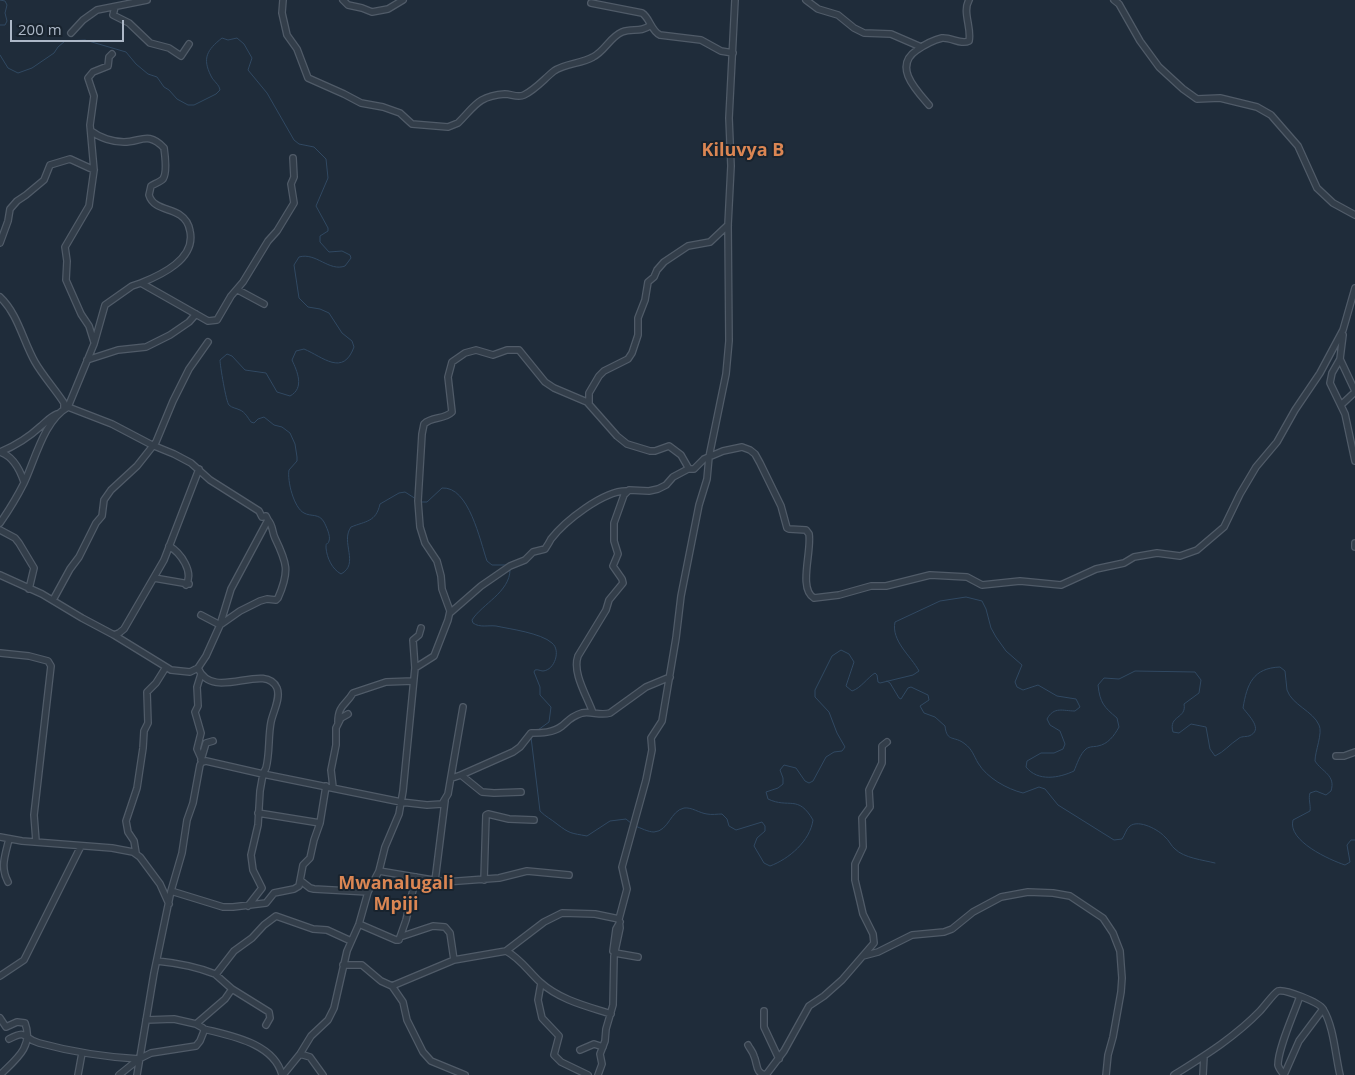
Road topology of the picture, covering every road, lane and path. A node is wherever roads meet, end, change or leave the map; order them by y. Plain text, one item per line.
1 (147, 0) edge
2 (283, 0) edge
3 (342, 0) edge
4 (403, 0) edge
5 (735, 0) edge
6 (806, 0) edge
7 (969, 0) edge
8 (1114, 0) edge
9 (590, 3) dead end
10 (115, 7) junction
11 (651, 25) junction
12 (71, 33) dead end
13 (189, 44) dead end
14 (921, 47) junction
15 (733, 52) junction
16 (112, 54) dead end
17 (929, 105) dead end
18 (91, 131) junction
19 (293, 158) dead end
20 (94, 170) junction
21 (1348, 212) junction
22 (1355, 215) edge
23 (1355, 219) edge
24 (728, 225) junction
25 (0, 243) edge
26 (141, 283) junction
27 (1355, 288) edge
28 (238, 290) junction
29 (0, 297) edge
30 (264, 304) dead end
31 (196, 314) junction
32 (1343, 330) junction
33 (208, 342) dead end
34 (94, 344) junction
35 (1340, 359) junction
36 (87, 360) junction
37 (1355, 392) edge
38 (589, 404) junction
39 (1341, 405) junction
40 (64, 410) junction
41 (152, 445) junction
42 (0, 452) edge
43 (709, 458) junction
44 (1355, 461) edge
45 (199, 469) junction
46 (688, 469) junction
47 (24, 482) junction
48 (626, 490) junction
49 (268, 520) junction
50 (0, 523) edge
51 (0, 530) edge
52 (1355, 543) edge
53 (169, 546) junction
54 (1355, 547) edge
55 (0, 575) edge
56 (154, 578) junction
57 (29, 589) junction
58 (53, 600) junction
59 (450, 613) junction
60 (201, 615) dead end
61 (220, 624) junction
62 (421, 628) dead end
63 (114, 635) junction
64 (0, 653) edge
65 (166, 667) junction
66 (415, 668) junction
67 (199, 671) junction
68 (670, 677) junction
69 (413, 681) junction
70 (462, 707) dead end
71 (593, 713) junction
72 (348, 714) dead end
73 (338, 722) junction
74 (214, 741) dead end
75 (887, 742) dead end
76 (1355, 752) edge
77 (1336, 756) dead end
78 (202, 760) junction
79 (263, 774) junction
80 (461, 776) junction
81 (452, 778) junction
82 (326, 786) junction
83 (333, 788) junction
84 (521, 792) dead end
85 (445, 801) junction
86 (401, 802) junction
87 (258, 813) junction
88 (534, 820) dead end
89 (320, 823) junction
90 (0, 837) edge
91 (8, 839) junction
92 (36, 841) junction
93 (81, 846) junction
94 (136, 853) junction
95 (379, 871) junction
96 (569, 875) dead end
97 (416, 877) junction
98 (484, 880) junction
99 (301, 881) junction
100 (435, 881) junction
101 (8, 882) dead end
102 (172, 891) junction
103 (368, 892) junction
104 (169, 904) junction
105 (248, 906) junction
106 (620, 921) junction
107 (359, 924) junction
108 (400, 937) junction
109 (351, 941) junction
110 (506, 951) junction
111 (615, 954) junction
112 (863, 956) junction
113 (638, 957) dead end
114 (454, 960) junction
115 (156, 961) junction
116 (343, 965) junction
117 (214, 974) junction
118 (0, 976) edge
119 (541, 983) junction
120 (392, 986) junction
121 (232, 989) junction
122 (1300, 996) junction
123 (1323, 1009) junction
124 (764, 1011) dead end
125 (611, 1014) junction
126 (0, 1018) edge
127 (146, 1020) junction
128 (196, 1024) junction
129 (266, 1025) dead end
130 (204, 1029) junction
131 (27, 1036) junction
132 (9, 1040) dead end
133 (748, 1045) dead end
134 (603, 1047) junction
135 (580, 1050) dead end
136 (82, 1053) junction
137 (300, 1054) junction
138 (1204, 1056) junction
139 (138, 1059) junction
140 (779, 1059) junction
141 (0, 1075) edge
142 (78, 1075) edge
143 (119, 1075) edge
144 (136, 1075) edge
145 (283, 1075) edge
146 (323, 1075) edge
147 (465, 1075) edge
148 (588, 1075) edge
149 (598, 1075) edge
150 (766, 1075) edge
151 (1106, 1075) edge
152 (1174, 1075) edge
153 (1203, 1075) edge
154 (1340, 1075) edge

1 - 10 street
2 - 11 street
3 - 4 street
5 - 15 street
6 - 14 street
7 - 14 street
8 - 21 street
9 - 11 street
10 - 12 street
10 - 13 street
11 - 15 street
14 - 17 street
15 - 24 street
16 - 18 street
18 - 20 street
18 - 26 street
19 - 28 street
20 - 25 street
20 - 34 street
21 - 22 street
21 - 23 street
24 - 38 street
24 - 43 street
26 - 31 street
26 - 34 street
27 - 32 street
28 - 30 street
28 - 31 street
29 - 40 street
31 - 36 street
32 - 35 street
32 - 43 street
33 - 41 street
34 - 36 street
35 - 37 street
35 - 39 street
36 - 40 street
37 - 39 street
38 - 46 street
38 - 59 street
39 - 44 street
40 - 41 street
40 - 42 street
40 - 47 street
41 - 45 street
41 - 58 street
42 - 47 street
43 - 46 street
43 - 68 street
45 - 49 street
45 - 53 street
46 - 48 street
47 - 50 street
48 - 59 street
48 - 71 street
49 - 61 street
49 - 61 street
51 - 57 street
52 - 54 street
53 - 56 street
53 - 56 street
55 - 57 street
56 - 63 street
57 - 58 street
58 - 63 street
59 - 66 street
60 - 61 street
61 - 67 street
62 - 66 street
63 - 65 street
64 - 92 street
65 - 67 street
65 - 94 street
66 - 69 street
67 - 78 street
67 - 79 street
68 - 71 street
68 - 106 street
69 - 73 street
69 - 86 street
70 - 81 street
71 - 80 street
72 - 73 street
73 - 83 street
74 - 78 street
75 - 112 street
76 - 77 street
78 - 79 street
78 - 102 street
79 - 82 street
79 - 87 street
80 - 81 street
80 - 84 street
81 - 85 street
82 - 83 street
82 - 89 street
83 - 86 street
85 - 86 street
85 - 100 street
86 - 95 street
87 - 89 street
87 - 105 street
88 - 98 street
89 - 99 street
90 - 91 street
91 - 92 street
91 - 101 street
92 - 93 street
93 - 94 street
93 - 118 street
94 - 104 street
95 - 97 street
95 - 103 street
96 - 98 street
97 - 100 street
97 - 108 street
98 - 100 street
99 - 103 street
99 - 105 street
102 - 104 street
102 - 105 street
103 - 107 street
104 - 115 street
106 - 110 street
106 - 111 street
107 - 108 street
107 - 109 street
108 - 114 street
109 - 116 street
109 - 117 street
110 - 114 street
110 - 119 street
111 - 113 street
111 - 125 street
112 - 140 street
112 - 151 street
114 - 120 street
115 - 117 street
115 - 127 street
116 - 120 street
116 - 137 street
117 - 121 street
119 - 125 street
119 - 148 street
120 - 147 street
121 - 128 street
121 - 129 street
122 - 123 street
122 - 123 street
122 - 138 street
123 - 154 street
124 - 140 street
125 - 134 street
126 - 131 street
127 - 128 street
127 - 139 street
128 - 130 street
130 - 139 street
130 - 145 street
131 - 132 street
131 - 136 street
131 - 141 street
133 - 150 street
134 - 135 street
134 - 149 street
136 - 139 street
136 - 142 street
137 - 145 street
137 - 146 street
138 - 152 street
138 - 153 street
139 - 143 street
139 - 144 street
140 - 150 street

